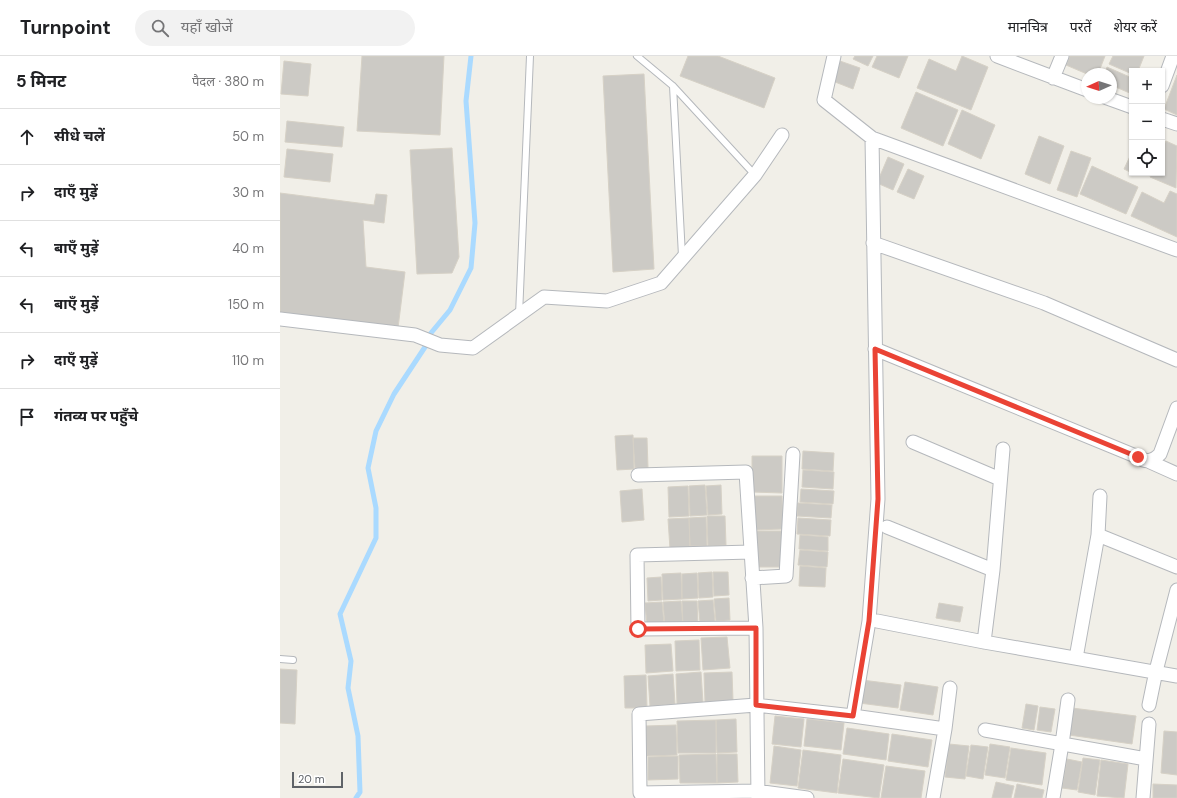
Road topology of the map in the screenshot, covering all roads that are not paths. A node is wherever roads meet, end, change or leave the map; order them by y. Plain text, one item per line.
1 (530, 56) edge
2 (637, 56) edge
3 (834, 56) edge
4 (997, 56) edge
5 (1062, 56) edge
6 (1173, 56) edge
7 (1053, 78) junction
8 (1165, 78) edge
9 (673, 86) junction
10 (1081, 88) edge
11 (1117, 102) edge
12 (1129, 106) edge
13 (1165, 120) edge
14 (1177, 124) edge
15 (782, 135) dead end
16 (872, 138) junction
17 (755, 175) junction
18 (874, 243) junction
19 (1177, 250) edge
20 (682, 258) junction
21 (519, 316) junction
22 (280, 319) edge
23 (875, 349) junction
24 (1177, 360) edge
25 (1177, 408) edge
26 (913, 442) dead end
27 (1002, 449) dead end
28 (793, 454) dead end
29 (1148, 461) junction
30 (1177, 474) edge
31 (638, 475) dead end
32 (1000, 479) junction
33 (1100, 496) dead end
34 (887, 527) dead end
35 (1098, 535) junction
36 (751, 552) junction
37 (1177, 567) edge
38 (993, 570) junction
39 (752, 578) junction
40 (1177, 590) edge
41 (877, 621) dead end
42 (756, 628) junction
43 (984, 642) junction
44 (1076, 658) junction
45 (280, 659) edge
46 (293, 660) dead end
47 (1156, 671) junction
48 (1177, 676) edge
49 (950, 688) dead end
50 (1068, 700) dead end
51 (756, 705) junction
52 (1149, 705) dead end
53 (853, 716) junction
54 (1149, 724) dead end
55 (945, 729) junction
56 (985, 730) dead end
57 (1062, 744) junction
58 (1146, 759) junction
59 (758, 794) edge
60 (807, 798) edge
61 (933, 798) edge
62 (1053, 798) edge
63 (1143, 798) edge

1 - 21 lane
2 - 9 lane
3 - 16 street
4 - 7 street
5 - 7 street
6 - 8 street
7 - 10 street
9 - 17 lane
9 - 20 lane
11 - 12 street
13 - 14 street
15 - 17 street
16 - 18 street
16 - 19 street
17 - 20 street
18 - 23 street
18 - 24 street
20 - 21 street
21 - 22 street
23 - 29 street
23 - 53 street
25 - 29 street
26 - 32 street
27 - 32 street
28 - 39 street
29 - 30 street
31 - 36 street
32 - 38 street
33 - 35 street
34 - 38 street
35 - 37 street
35 - 44 street
36 - 39 street
36 - 42 street
38 - 43 street
39 - 42 street
40 - 47 street
41 - 43 street
42 - 51 street
43 - 44 street
44 - 47 street
45 - 46 lane
47 - 48 street
47 - 52 street
49 - 55 street
50 - 57 street
51 - 53 street
51 - 59 street
51 - 59 street
53 - 55 street
54 - 58 street
55 - 61 street
56 - 57 street
57 - 58 street
57 - 62 street
58 - 63 street
59 - 60 street

